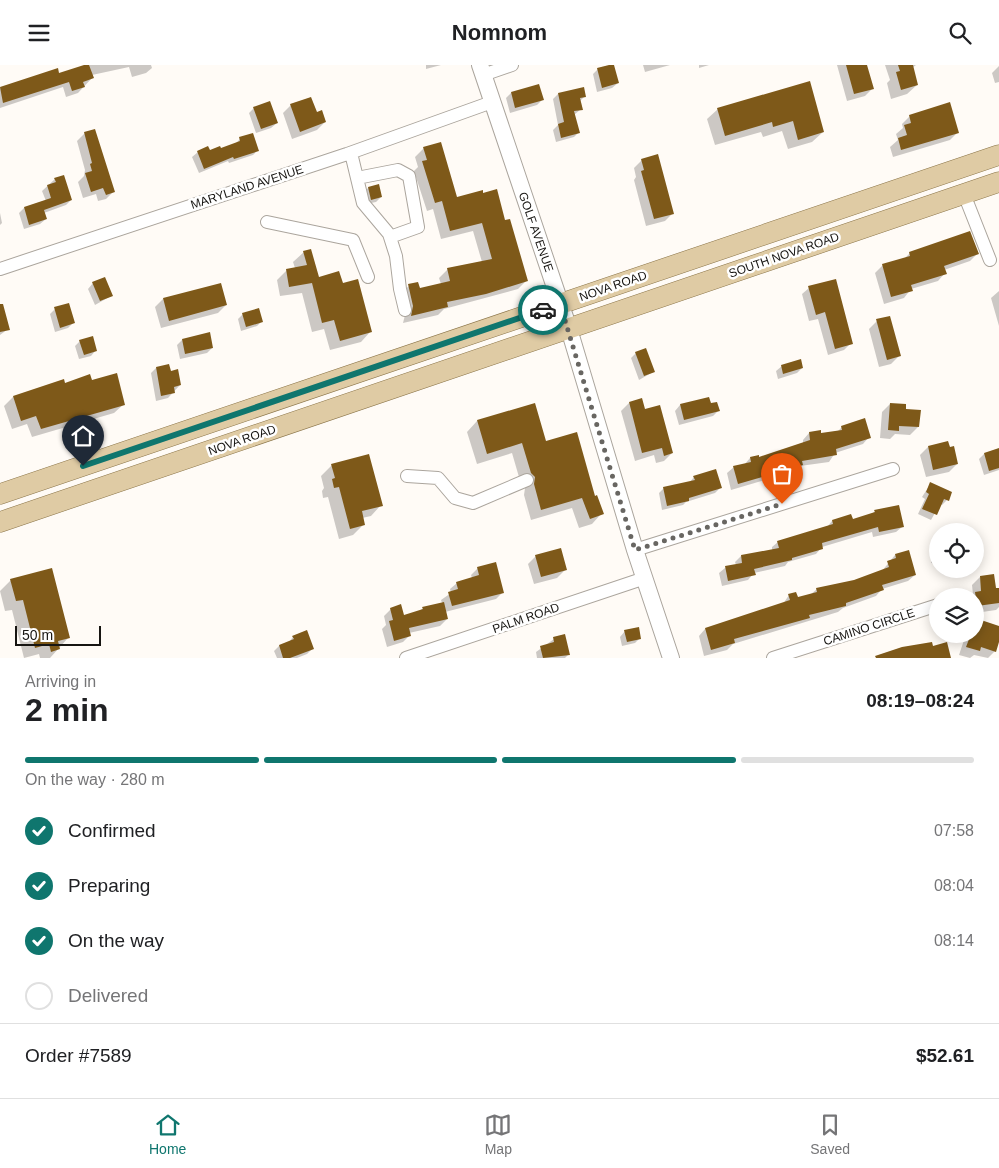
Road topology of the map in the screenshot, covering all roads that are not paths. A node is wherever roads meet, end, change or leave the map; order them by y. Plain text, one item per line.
1 (512, 65) edge
2 (481, 70) edge
3 (492, 102) junction
4 (350, 153) junction
5 (991, 157) edge
6 (357, 178) junction
7 (999, 182) edge
8 (962, 195) junction
9 (267, 222) dead end
10 (796, 224) junction
11 (390, 237) junction
12 (990, 260) dead end
13 (768, 261) junction
14 (0, 269) edge
15 (368, 277) dead end
16 (560, 304) junction
17 (405, 310) dead end
18 (568, 329) junction
19 (279, 399) junction
20 (257, 435) junction
21 (893, 469) dead end
22 (407, 476) dead end
23 (527, 480) dead end
24 (0, 494) edge
25 (0, 522) edge
26 (635, 550) junction
27 (645, 578) junction
28 (929, 608) edge
29 (406, 658) edge
30 (671, 658) edge
31 (773, 658) edge

1 - 2 street
2 - 3 street, GOLF AVENUE
3 - 4 street, MARYLAND AVENUE
3 - 16 street, GOLF AVENUE
4 - 6 street
4 - 14 street, MARYLAND AVENUE
5 - 8 main road
5 - 10 main road, NOVA ROAD
6 - 11 street
6 - 11 street
7 - 8 main road, SOUTH NOVA ROAD
8 - 12 street
8 - 13 main road, SOUTH NOVA ROAD
9 - 15 street
10 - 13 main road
10 - 16 main road, NOVA ROAD
11 - 17 street
13 - 18 main road, SOUTH NOVA ROAD
16 - 18 street, GOLF AVENUE
16 - 19 main road, NOVA ROAD
18 - 20 main road, NOVA ROAD
18 - 26 street, GOLF AVENUE
19 - 20 main road
19 - 24 main road, NOVA ROAD
20 - 25 main road, NOVA ROAD
21 - 26 street
22 - 23 street
26 - 27 street, GOLF AVENUE
27 - 29 street, PALM ROAD
27 - 30 street, GOLF AVENUE
28 - 31 street, CAMINO CIRCLE

